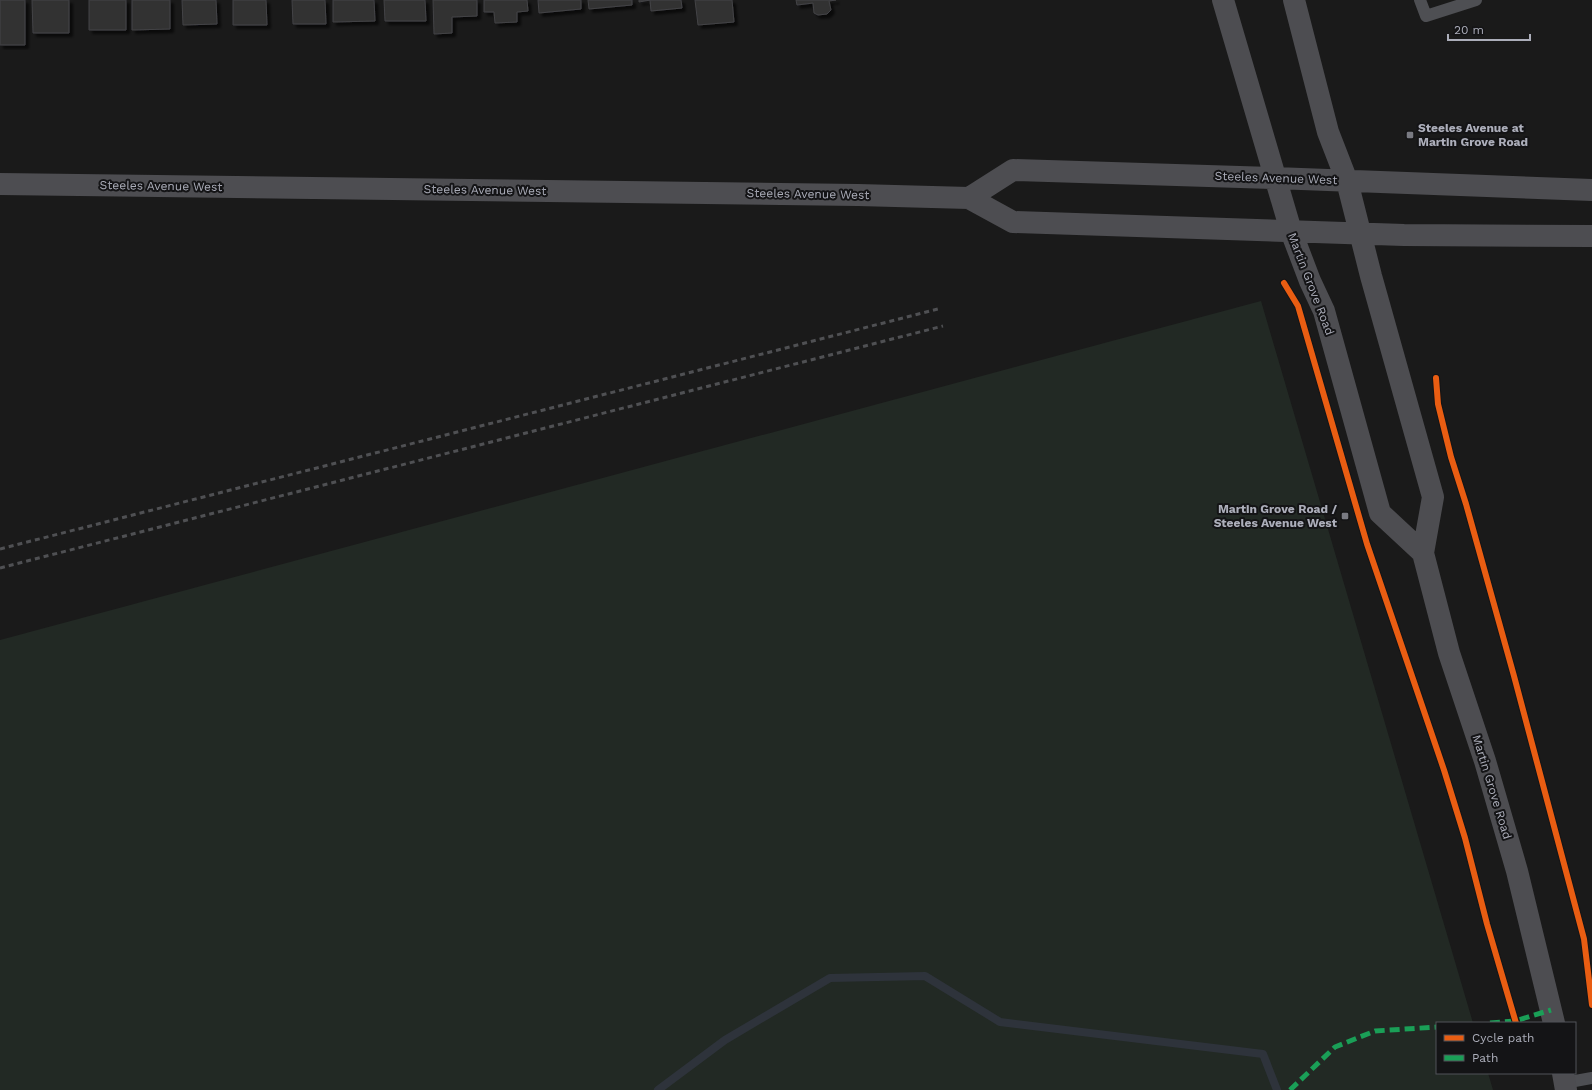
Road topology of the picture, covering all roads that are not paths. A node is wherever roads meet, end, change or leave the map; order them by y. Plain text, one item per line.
1 (1223, 0) edge
2 (1294, 0) edge
3 (1420, 0) edge
4 (1476, 0) edge
5 (1275, 178) junction
6 (1347, 181) junction
7 (0, 184) edge
8 (1592, 190) edge
9 (969, 198) junction
10 (1291, 231) junction
11 (1360, 233) junction
12 (1592, 236) edge
13 (1423, 553) junction
14 (1554, 1022) edge
15 (1592, 1078) edge
16 (1564, 1082) edge

1 - 5 main road, Martin Grove Road
2 - 6 main road, Martin Grove Road
3 - 4 lane
5 - 6 main road, Steeles Avenue West
5 - 9 main road, Steeles Avenue West
5 - 10 main road, Martin Grove Road
6 - 8 main road, Steeles Avenue West
6 - 11 main road, Martin Grove Road
7 - 9 main road, Steeles Avenue West
9 - 10 main road, Steeles Avenue West
10 - 11 main road, Steeles Avenue West
10 - 13 main road, Martin Grove Road
11 - 12 main road, Steeles Avenue West
11 - 13 main road, Martin Grove Road
13 - 14 main road, Martin Grove Road
15 - 16 lane

